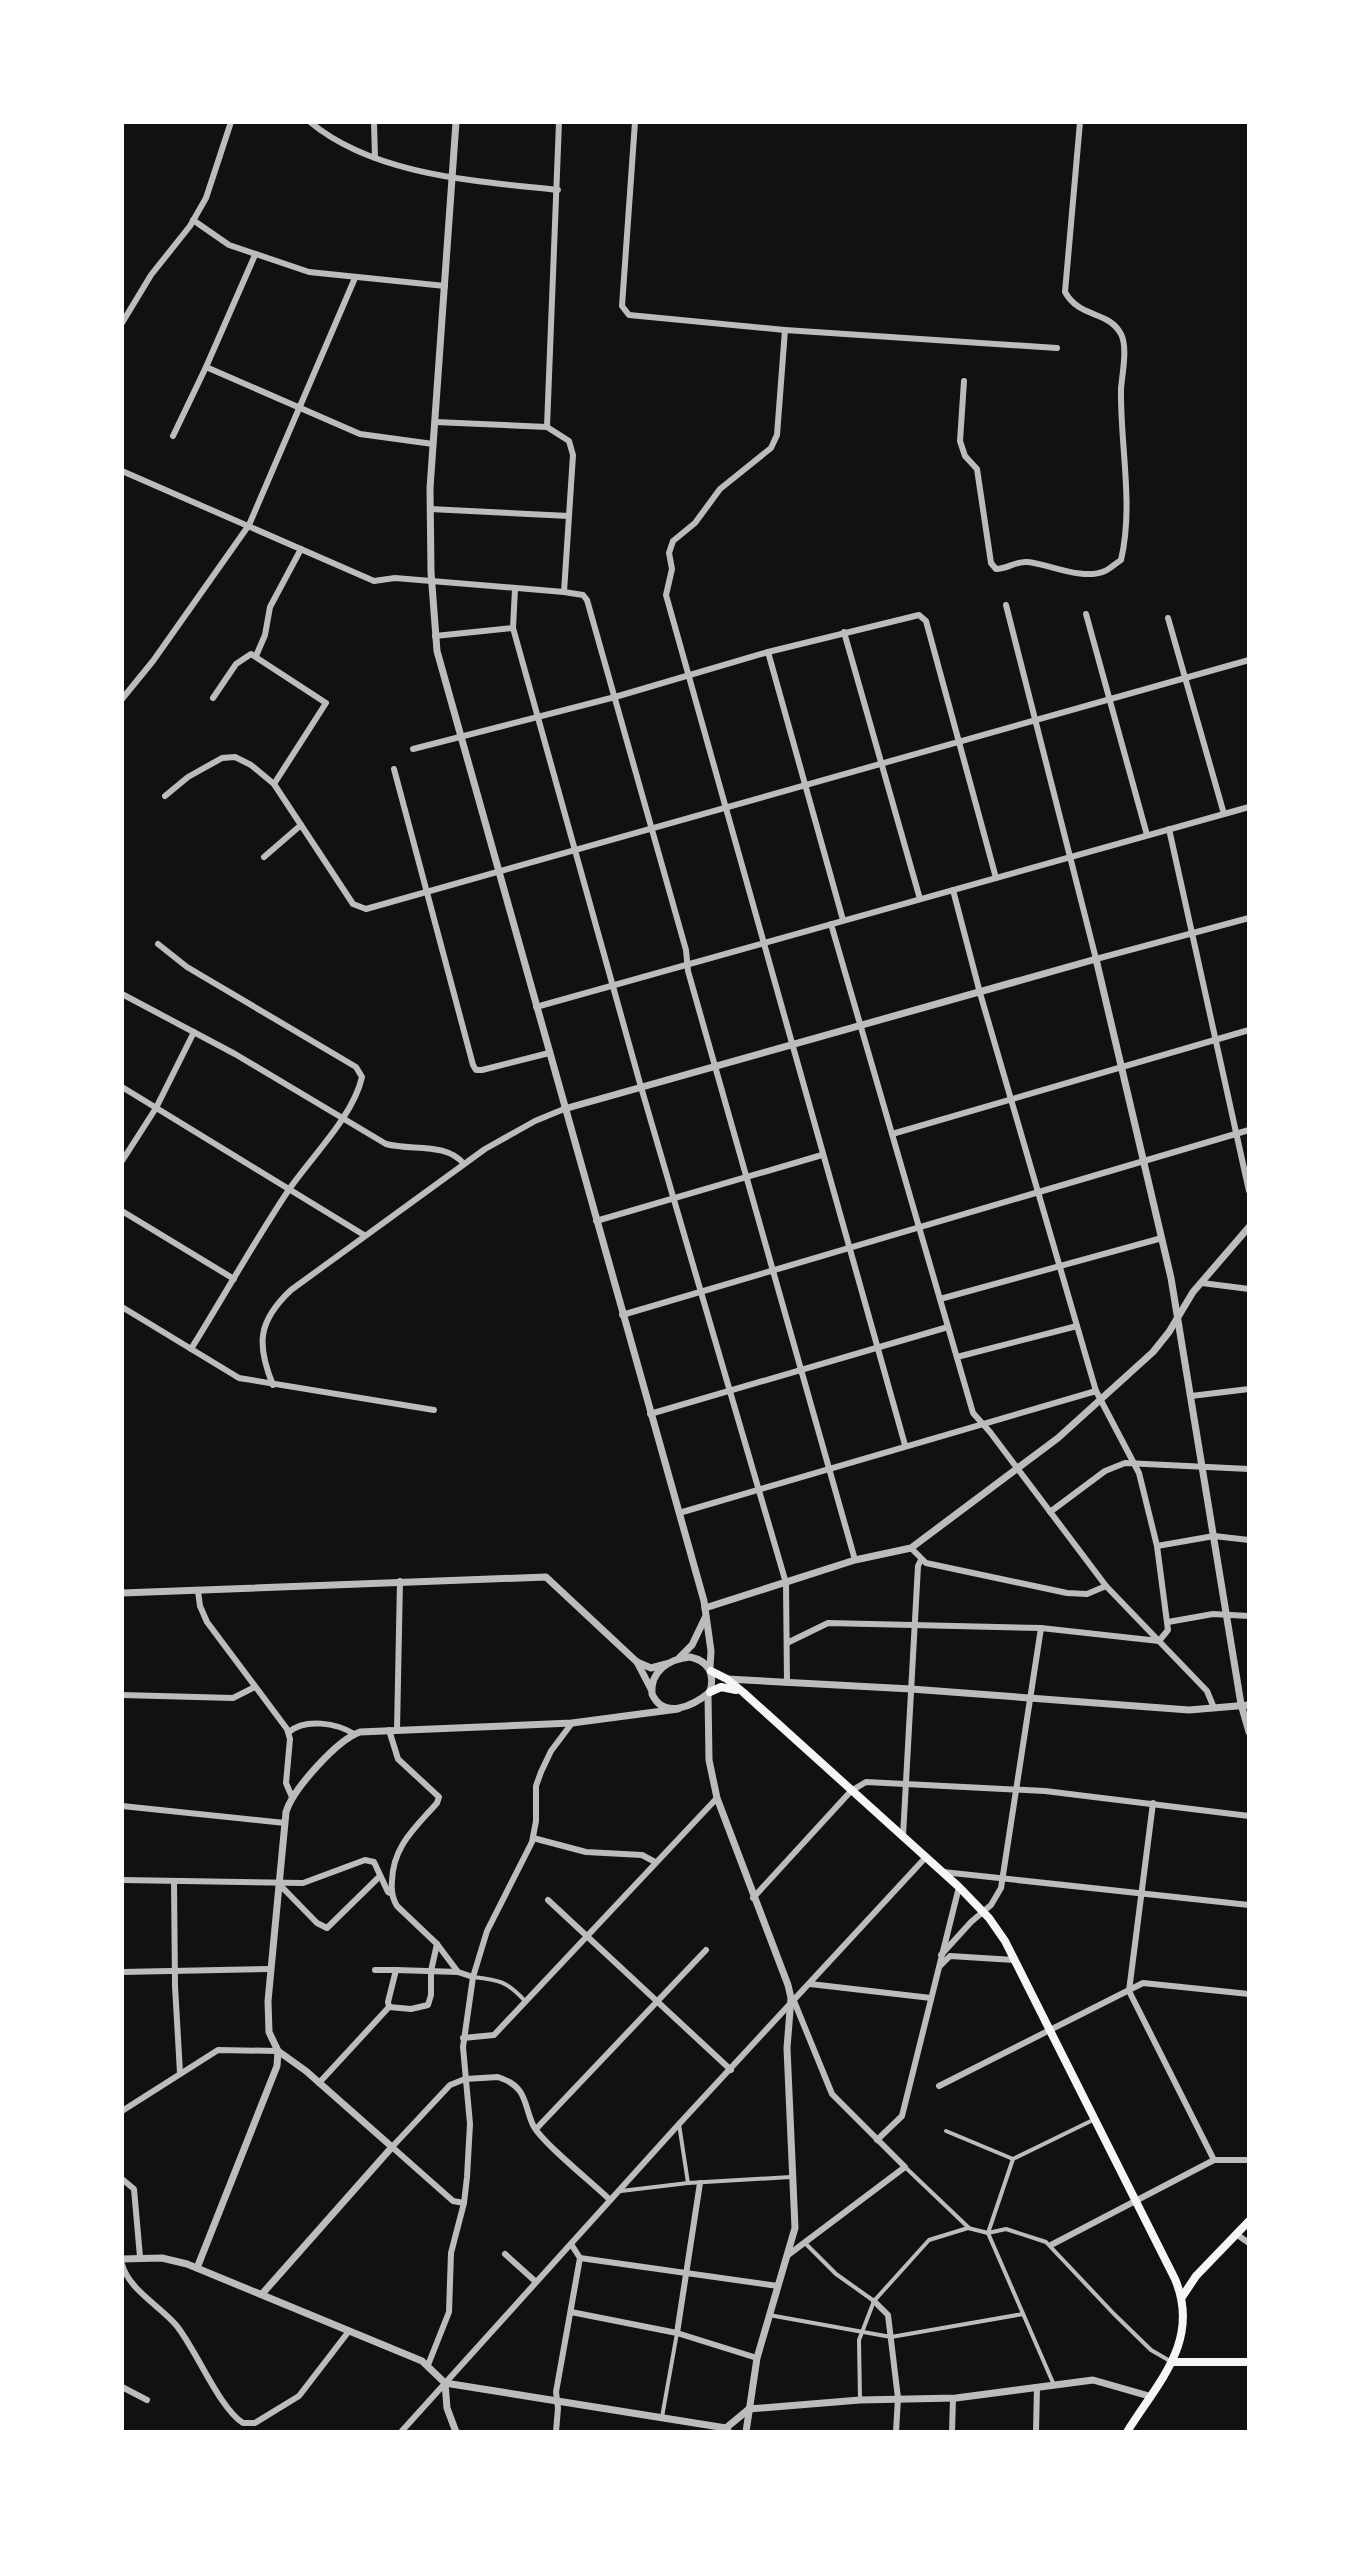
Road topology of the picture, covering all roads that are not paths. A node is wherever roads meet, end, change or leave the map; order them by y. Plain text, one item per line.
1 (231, 122) edge
2 (310, 122) edge
3 (374, 122) edge
4 (456, 122) edge
5 (559, 122) edge
6 (635, 122) edge
7 (1080, 122) edge
8 (375, 158) junction
9 (452, 178) junction
10 (558, 190) junction
11 (193, 220) junction
12 (255, 255) junction
13 (355, 278) junction
14 (445, 286) junction
15 (122, 323) edge
16 (785, 330) junction
17 (1057, 348) dead end
18 (206, 367) junction
19 (964, 381) dead end
20 (298, 407) junction
21 (435, 422) junction
22 (547, 427) junction
23 (173, 436) dead end
24 (433, 444) junction
25 (122, 471) edge
26 (430, 509) junction
27 (569, 516) junction
28 (249, 525) junction
29 (301, 549) junction
30 (431, 582) junction
31 (515, 589) junction
32 (564, 592) junction
33 (1006, 605) dead end
34 (1086, 614) dead end
35 (1168, 618) dead end
36 (513, 628) junction
37 (844, 632) junction
38 (435, 636) junction
39 (768, 652) junction
40 (256, 656) junction
41 (1249, 660) edge
42 (689, 675) junction
43 (1185, 678) junction
44 (615, 697) junction
45 (213, 698) dead end
46 (122, 699) edge
47 (1109, 699) junction
48 (537, 717) junction
49 (1037, 720) junction
50 (460, 737) junction
51 (959, 742) junction
52 (413, 749) dead end
53 (882, 764) junction
54 (394, 769) dead end
55 (274, 784) junction
56 (805, 786) junction
57 (165, 796) dead end
58 (727, 807) junction
59 (1249, 807) edge
60 (1224, 814) junction
61 (301, 825) junction
62 (652, 829) junction
63 (1169, 829) junction
64 (1147, 835) junction
65 (575, 850) junction
66 (1072, 856) junction
67 (264, 857) dead end
68 (498, 872) junction
69 (996, 878) junction
70 (953, 890) junction
71 (427, 892) junction
72 (920, 899) junction
73 (1249, 918) edge
74 (843, 920) junction
75 (831, 924) junction
76 (1193, 933) junction
77 (765, 942) junction
78 (158, 944) dead end
79 (1096, 959) junction
80 (687, 964) junction
81 (612, 985) junction
82 (980, 993) junction
83 (122, 994) edge
84 (536, 1007) junction
85 (860, 1026) junction
86 (1249, 1030) edge
87 (194, 1032) junction
88 (1216, 1040) junction
89 (791, 1046) junction
90 (549, 1053) junction
91 (715, 1066) junction
92 (1121, 1067) junction
93 (122, 1087) edge
94 (641, 1087) junction
95 (1011, 1099) junction
96 (156, 1108) junction
97 (564, 1109) junction
98 (342, 1118) junction
99 (1249, 1130) edge
100 (892, 1134) junction
101 (1237, 1134) junction
102 (822, 1155) junction
103 (122, 1161) edge
104 (1144, 1163) junction
105 (464, 1164) junction
106 (746, 1176) junction
107 (289, 1190) junction
108 (1249, 1191) edge
109 (1038, 1194) junction
110 (673, 1198) junction
111 (122, 1211) edge
112 (596, 1221) junction
113 (1249, 1227) edge
114 (919, 1228) junction
115 (364, 1235) junction
116 (1162, 1238) junction
117 (849, 1249) junction
118 (1058, 1267) junction
119 (773, 1271) junction
120 (234, 1279) junction
121 (1202, 1283) junction
122 (1249, 1289) edge
123 (701, 1292) junction
124 (940, 1299) junction
125 (122, 1307) edge
126 (622, 1315) junction
127 (1178, 1317) junction
128 (1077, 1326) junction
129 (948, 1327) junction
130 (877, 1348) junction
131 (191, 1349) junction
132 (957, 1357) junction
133 (801, 1370) junction
134 (273, 1385) junction
135 (1249, 1389) edge
136 (729, 1390) junction
137 (1096, 1391) junction
138 (1191, 1396) junction
139 (1100, 1401) junction
140 (434, 1410) dead end
141 (650, 1414) junction
142 (981, 1423) junction
143 (905, 1445) junction
144 (1133, 1462) junction
145 (1202, 1466) junction
146 (829, 1468) junction
147 (1018, 1468) junction
148 (1249, 1469) edge
149 (758, 1489) junction
150 (1050, 1512) junction
151 (679, 1513) junction
152 (1214, 1536) junction
153 (1249, 1540) edge
154 (1157, 1546) junction
155 (911, 1548) junction
156 (855, 1560) junction
157 (921, 1560) junction
158 (400, 1581) junction
159 (786, 1583) junction
160 (1106, 1586) junction
161 (198, 1591) junction
162 (122, 1593) edge
163 (706, 1612) junction
164 (1226, 1613) junction
165 (1249, 1616) edge
166 (1168, 1622) junction
167 (915, 1624) junction
168 (1041, 1628) junction
169 (1159, 1641) junction
170 (787, 1643) junction
171 (675, 1660) junction
172 (637, 1662) junction
173 (666, 1664) junction
174 (710, 1669) junction
175 (727, 1679) junction
176 (787, 1683) junction
177 (255, 1687) junction
178 (911, 1689) junction
179 (651, 1692) junction
180 (709, 1693) junction
181 (744, 1693) junction
182 (122, 1695) edge
183 (1030, 1698) junction
184 (1245, 1704) edge
185 (1214, 1708) junction
186 (678, 1709) junction
187 (637, 1716) junction
188 (572, 1723) junction
189 (393, 1730) junction
190 (289, 1732) junction
191 (1249, 1732) edge
192 (354, 1734) junction
193 (906, 1784) junction
194 (1017, 1788) junction
195 (851, 1791) junction
196 (292, 1797) junction
197 (717, 1798) junction
198 (1153, 1803) junction
199 (122, 1806) edge
200 (1249, 1816) edge
201 (285, 1823) junction
202 (903, 1836) junction
203 (533, 1838) junction
204 (926, 1857) junction
205 (655, 1862) junction
206 (943, 1872) junction
207 (380, 1876) junction
208 (1004, 1879) junction
209 (122, 1880) edge
210 (174, 1881) junction
211 (279, 1883) junction
212 (959, 1887) junction
213 (1141, 1893) junction
214 (392, 1894) junction
215 (753, 1898) junction
216 (548, 1900) dead end
217 (1249, 1905) edge
218 (983, 1912) junction
219 (587, 1936) junction
220 (437, 1944) junction
221 (706, 1950) dead end
222 (941, 1955) junction
223 (1014, 1960) junction
224 (938, 1968) junction
225 (270, 1969) junction
226 (375, 1970) dead end
227 (396, 1970) junction
228 (174, 1971) junction
229 (431, 1971) junction
230 (122, 1972) edge
231 (458, 1972) junction
232 (473, 1977) junction
233 (810, 1984) junction
234 (1129, 1991) junction
235 (1249, 1994) edge
236 (931, 1998) junction
237 (525, 2001) junction
238 (657, 2001) junction
239 (792, 2002) junction
240 (389, 2007) junction
241 (1050, 2030) junction
242 (463, 2038) junction
243 (278, 2051) junction
244 (731, 2070) junction
245 (180, 2073) junction
246 (465, 2079) junction
247 (319, 2083) junction
248 (939, 2086) dead end
249 (122, 2111) edge
250 (1095, 2119) junction
251 (679, 2124) junction
252 (536, 2129) junction
253 (946, 2131) dead end
254 (877, 2140) junction
255 (392, 2147) junction
256 (1013, 2159) junction
257 (1214, 2160) junction
258 (1249, 2160) edge
259 (905, 2167) junction
260 (794, 2177) junction
261 (122, 2179) edge
262 (688, 2183) junction
263 (700, 2183) junction
264 (618, 2191) junction
265 (610, 2200) junction
266 (1136, 2202) junction
267 (464, 2203) junction
268 (1249, 2221) edge
269 (969, 2228) junction
270 (988, 2233) junction
271 (1236, 2234) junction
272 (805, 2243) junction
273 (1249, 2243) edge
274 (571, 2244) junction
275 (1051, 2245) junction
276 (505, 2254) dead end
277 (788, 2255) junction
278 (140, 2257) junction
279 (580, 2258) junction
280 (122, 2262) edge
281 (197, 2268) junction
282 (686, 2274) junction
283 (536, 2282) junction
284 (778, 2286) junction
285 (262, 2294) junction
286 (1182, 2297) junction
287 (874, 2301) junction
288 (571, 2312) junction
289 (1023, 2314) junction
290 (768, 2315) junction
291 (349, 2331) junction
292 (677, 2333) junction
293 (861, 2333) junction
294 (891, 2337) junction
295 (757, 2358) junction
296 (1172, 2362) junction
297 (1249, 2362) edge
298 (428, 2365) junction
299 (445, 2383) junction
300 (1054, 2386) junction
301 (122, 2387) edge
302 (1037, 2387) junction
303 (1149, 2396) junction
304 (898, 2398) junction
305 (953, 2398) junction
306 (147, 2400) dead end
307 (860, 2400) junction
308 (558, 2401) junction
309 (749, 2409) junction
310 (662, 2419) junction
311 (727, 2430) edge
312 (401, 2432) edge
313 (456, 2432) edge
314 (556, 2432) edge
315 (746, 2432) edge
316 (896, 2432) edge
317 (952, 2432) edge
318 (1036, 2432) edge
319 (1127, 2432) edge

1 - 11 street
2 - 8 street
3 - 8 street
4 - 9 street
5 - 10 street
6 - 16 street
7 - 19 street
8 - 9 street
9 - 10 street
9 - 14 street
10 - 22 street
11 - 12 street
11 - 15 street
12 - 13 street
12 - 18 street
13 - 14 street
13 - 20 street
14 - 21 street
16 - 17 street
16 - 42 street
18 - 20 street
18 - 23 street
20 - 24 street
20 - 28 street
21 - 22 street
21 - 24 street
22 - 27 street
24 - 26 street
25 - 28 street
26 - 27 street
26 - 30 street
27 - 32 street
28 - 29 street
28 - 46 street
29 - 30 street
29 - 40 street
30 - 31 street
30 - 38 street
31 - 32 street
31 - 36 street
32 - 44 street
33 - 49 street
34 - 47 street
35 - 43 street
36 - 38 street
36 - 48 street
37 - 39 street
37 - 51 street
37 - 53 street
38 - 50 street
39 - 42 street
39 - 56 street
40 - 45 street
40 - 55 street
41 - 43 street
42 - 44 street
42 - 58 street
43 - 47 street
43 - 60 street
44 - 48 street
44 - 62 street
47 - 49 street
47 - 64 street
48 - 50 street
48 - 65 street
49 - 51 street
49 - 66 street
50 - 52 street
50 - 68 street
51 - 53 street
51 - 69 street
53 - 56 street
53 - 72 street
54 - 71 street
55 - 57 street
55 - 61 street
56 - 58 street
56 - 74 street
58 - 62 street
58 - 77 street
59 - 60 street
60 - 63 street
61 - 67 street
61 - 71 street
62 - 65 street
62 - 80 street
63 - 64 street
63 - 76 street
64 - 66 street
65 - 68 street
65 - 81 street
66 - 69 street
66 - 79 street
68 - 71 street
68 - 84 street
69 - 70 street
70 - 72 street
70 - 82 street
71 - 90 street
72 - 74 street
73 - 76 street
74 - 75 street
75 - 77 street
75 - 85 street
76 - 79 street
76 - 88 street
77 - 80 street
77 - 89 street
78 - 98 street
79 - 82 street
79 - 92 street
80 - 81 street
80 - 91 street
81 - 84 street
81 - 94 street
82 - 85 street
82 - 95 street
83 - 87 street
84 - 90 street
85 - 89 street
85 - 100 street
86 - 88 street
87 - 96 street
87 - 98 street
88 - 92 street
88 - 101 street
89 - 91 street
89 - 102 street
90 - 97 street
91 - 94 street
91 - 106 street
92 - 95 street
92 - 104 street
93 - 96 street
94 - 97 street
94 - 110 street
95 - 100 street
95 - 109 street
96 - 103 street
96 - 107 street
97 - 105 street
97 - 112 street
98 - 105 street
98 - 107 street
99 - 101 street
100 - 114 street
101 - 104 street
101 - 108 street
102 - 106 street
102 - 117 street
104 - 109 street
104 - 116 street
105 - 115 street
106 - 110 street
106 - 119 street
107 - 115 street
107 - 120 street
109 - 114 street
109 - 118 street
110 - 112 street
110 - 123 street
111 - 120 street
112 - 126 street
113 - 121 street
114 - 117 street
114 - 124 street
115 - 134 street
116 - 118 street
116 - 127 street
117 - 119 street
117 - 130 street
118 - 124 street
118 - 128 street
119 - 123 street
119 - 133 street
120 - 131 street
121 - 122 street
121 - 127 street
123 - 126 street
123 - 136 street
124 - 129 street
125 - 131 street
126 - 141 street
127 - 138 street
127 - 139 street
128 - 132 street
128 - 137 street
129 - 130 street
129 - 132 street
130 - 133 street
130 - 143 street
131 - 134 street
132 - 142 street
133 - 136 street
133 - 146 street
134 - 140 street
135 - 138 street
136 - 141 street
136 - 149 street
137 - 139 street
137 - 142 street
138 - 145 street
139 - 144 street
139 - 147 street
141 - 151 street
142 - 143 street
142 - 147 street
143 - 146 street
144 - 145 street
144 - 150 street
144 - 154 street
145 - 148 street
145 - 152 street
146 - 149 street
146 - 156 street
147 - 150 street
147 - 155 street
149 - 151 street
149 - 159 street
150 - 160 street
151 - 163 street
152 - 153 street
152 - 154 street
152 - 164 street
154 - 166 street
155 - 156 street
155 - 157 street
156 - 159 street
157 - 160 street
157 - 167 street
158 - 161 street
158 - 172 street
158 - 189 street
159 - 163 street
159 - 170 street
160 - 169 street
161 - 162 street
161 - 177 street
163 - 171 street
163 - 174 street
164 - 165 street
164 - 166 street
164 - 184 street
166 - 169 street
167 - 168 street
167 - 170 street
167 - 178 street
168 - 169 street
168 - 183 street
169 - 185 street
170 - 176 street
171 - 173 street
171 - 174 street
172 - 173 street
172 - 179 street
173 - 179 street
174 - 175 main road
174 - 180 street
175 - 176 street
175 - 181 main road
176 - 178 street
177 - 182 street
177 - 190 street
178 - 183 street
178 - 193 street
179 - 186 street
179 - 187 street
180 - 181 main road
180 - 186 street
180 - 197 street
181 - 195 main road
183 - 185 street
183 - 194 street
184 - 185 street
184 - 191 street
186 - 187 street
187 - 188 street
188 - 189 street
188 - 203 street
189 - 192 street
189 - 214 street
190 - 192 street
190 - 196 street
192 - 196 street
193 - 194 street
193 - 195 street
193 - 202 street
194 - 198 street
194 - 208 street
195 - 202 main road
195 - 215 street
196 - 201 street
197 - 205 street
197 - 215 street
198 - 200 street
198 - 213 street
199 - 201 street
201 - 211 street
202 - 204 main road
203 - 205 street
203 - 232 street
204 - 206 main road
204 - 233 street
205 - 219 street
206 - 208 street
206 - 212 main road
207 - 211 street
207 - 211 street
207 - 214 street
208 - 213 street
208 - 218 street
209 - 210 street
210 - 211 street
210 - 228 street
211 - 225 street
212 - 218 main road
212 - 222 street
213 - 217 street
213 - 234 street
214 - 220 street
215 - 239 street
216 - 219 street
218 - 222 street
218 - 223 main road
219 - 237 street
219 - 238 street
220 - 229 street
220 - 231 street
221 - 238 street
222 - 224 street
223 - 224 street
223 - 241 main road
224 - 236 street
225 - 228 street
225 - 243 street
226 - 227 street
227 - 229 street
227 - 240 street
228 - 230 street
228 - 245 street
229 - 231 street
229 - 240 street
231 - 232 street
232 - 237 street
232 - 242 street
233 - 236 street
233 - 239 street
234 - 235 street
234 - 241 street
234 - 257 street
236 - 254 street
237 - 242 street
238 - 244 street
238 - 252 street
239 - 244 street
239 - 254 street
239 - 260 street
240 - 247 street
241 - 248 street
241 - 250 main road
242 - 246 street
243 - 245 street
243 - 247 street
243 - 281 street
244 - 251 street
245 - 249 street
246 - 252 street
246 - 255 street
246 - 267 street
247 - 255 street
250 - 256 street
250 - 266 main road
251 - 262 street
251 - 264 street
252 - 265 street
253 - 256 street
254 - 259 street
255 - 267 street
255 - 285 street
256 - 270 street
257 - 258 street
257 - 266 street
259 - 269 street
259 - 272 street
260 - 263 street
260 - 277 street
261 - 278 street
262 - 263 street
262 - 264 street
263 - 282 street
264 - 265 street
265 - 274 street
266 - 275 street
266 - 286 main road
267 - 298 street
268 - 271 main road
269 - 270 street
269 - 287 street
270 - 275 street
270 - 289 street
271 - 273 street
271 - 286 main road
272 - 277 street
272 - 287 street
274 - 279 street
274 - 283 street
275 - 296 street
276 - 283 street
277 - 284 street
278 - 280 street
278 - 281 street
279 - 282 street
279 - 288 street
280 - 291 street
281 - 285 street
282 - 284 street
282 - 292 street
283 - 299 street
284 - 290 street
285 - 291 street
286 - 296 main road
287 - 293 street
287 - 294 street
288 - 292 street
288 - 308 street
289 - 294 street
289 - 300 street
290 - 293 street
290 - 295 street
291 - 298 street
292 - 295 street
292 - 310 street
293 - 294 street
293 - 307 street
294 - 304 street
295 - 309 street
296 - 297 main road
296 - 303 main road
298 - 299 street
299 - 308 street
299 - 312 street
299 - 313 street
300 - 302 street
300 - 303 street
301 - 306 street
302 - 305 street
302 - 318 street
303 - 319 main road
304 - 305 street
304 - 307 street
304 - 316 street
305 - 317 street
307 - 309 street
308 - 310 street
308 - 314 street
309 - 311 street
309 - 315 street
310 - 311 street

